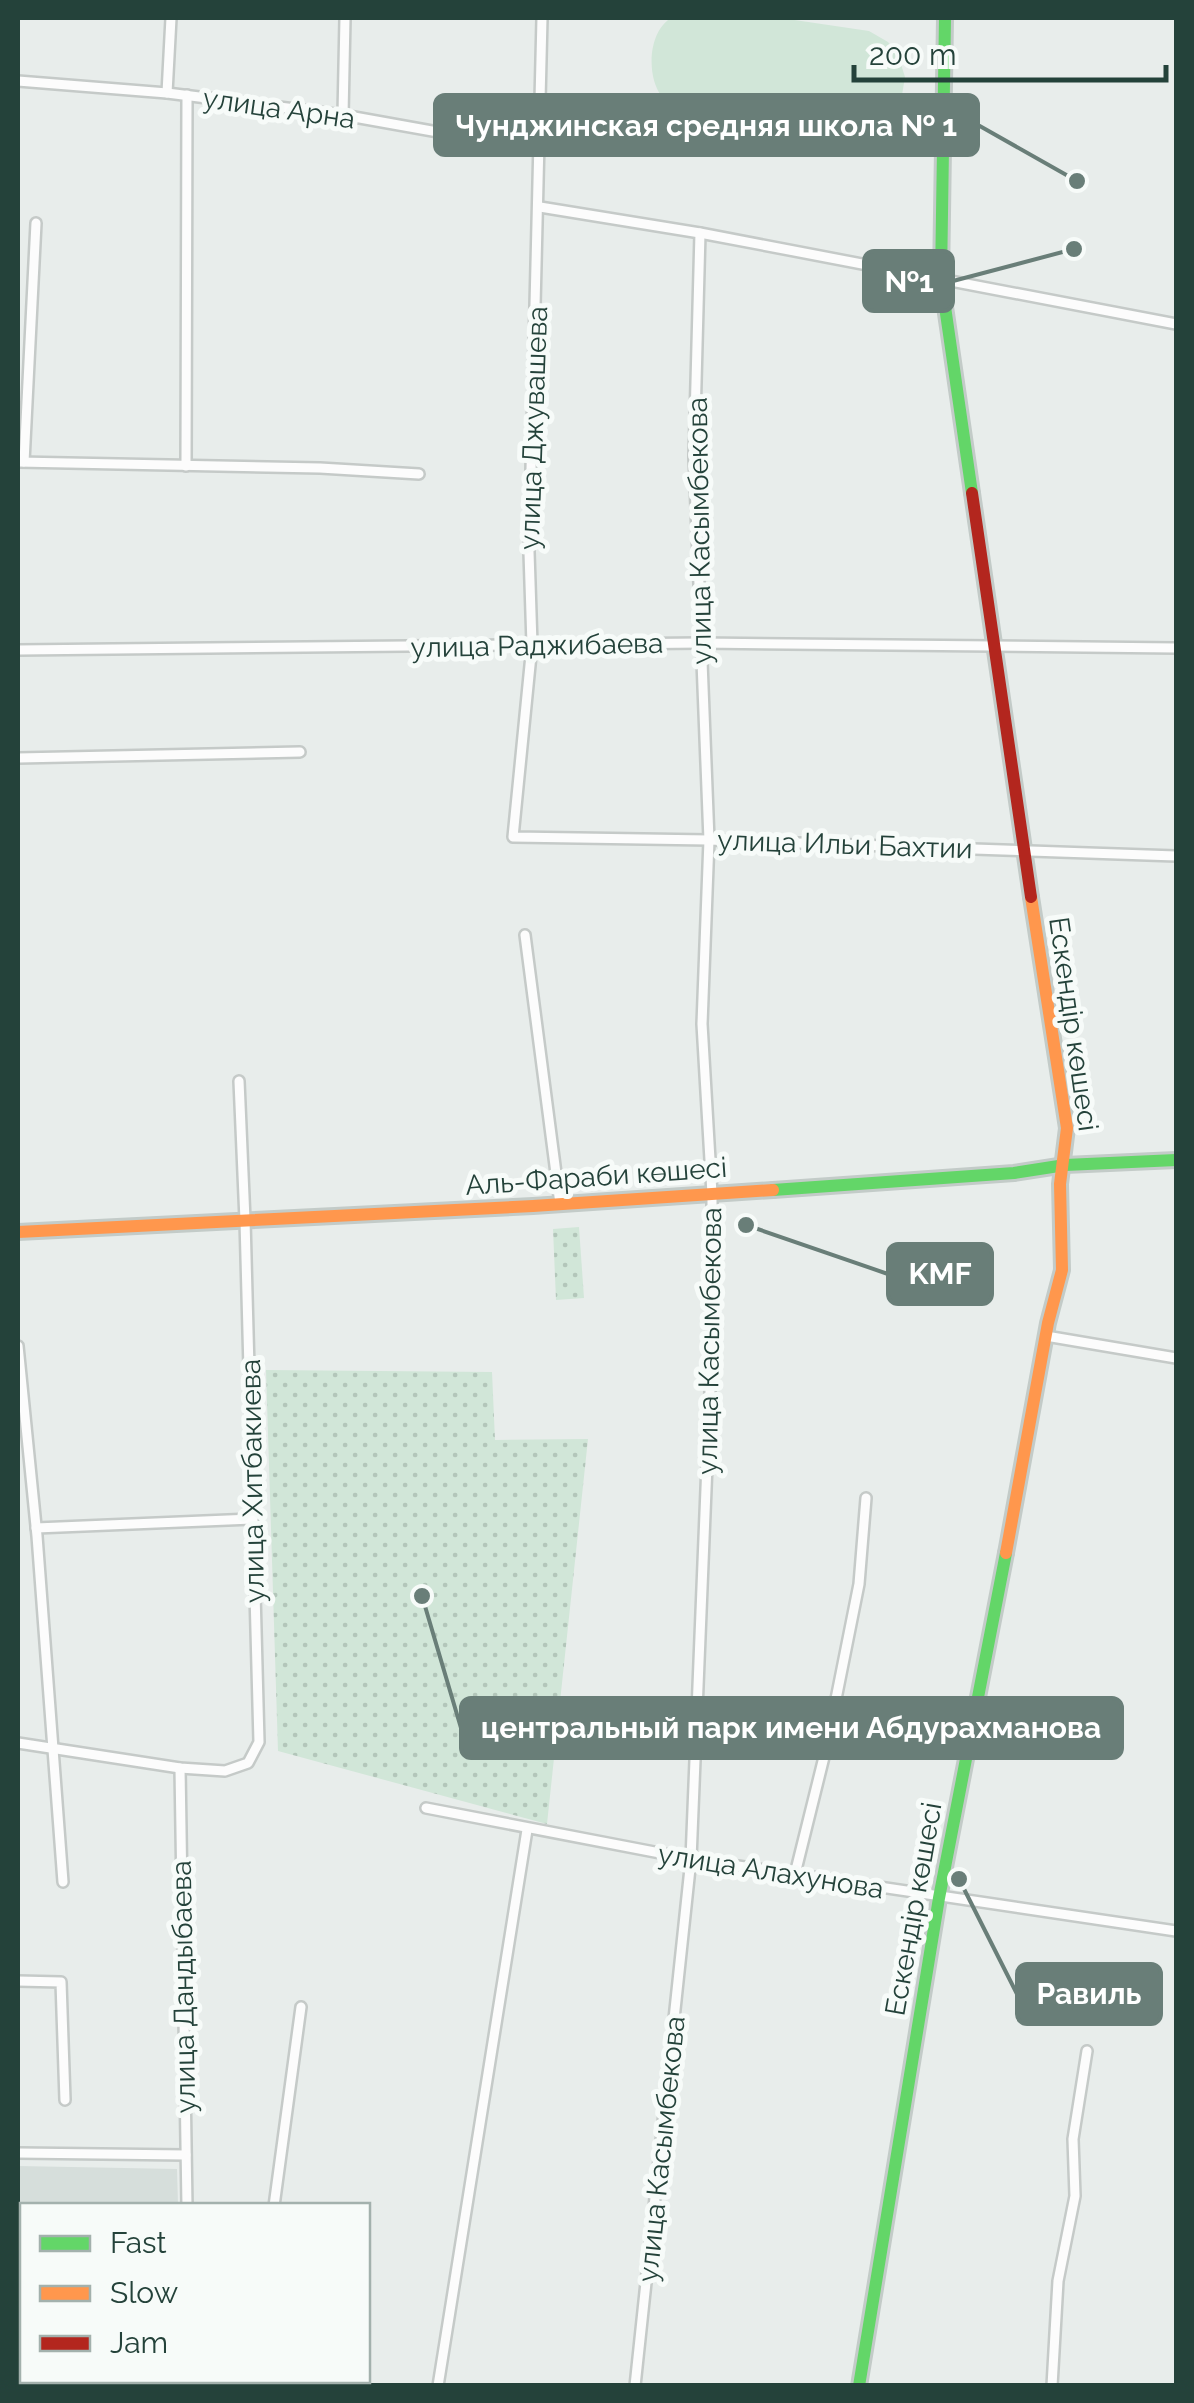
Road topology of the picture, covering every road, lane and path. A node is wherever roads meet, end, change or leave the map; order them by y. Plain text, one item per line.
1 (171, 18) edge
2 (345, 18) edge
3 (542, 18) edge
4 (945, 18) edge
5 (18, 81) edge
6 (167, 93) junction
7 (187, 96) junction
8 (343, 115) junction
9 (538, 150) junction
10 (540, 207) junction
11 (36, 223) dead end
12 (700, 234) junction
13 (941, 280) junction
14 (1176, 324) edge
15 (21, 462) edge
16 (186, 466) junction
17 (419, 474) dead end
18 (700, 643) junction
19 (532, 645) junction
20 (996, 646) junction
21 (1176, 648) edge
22 (18, 650) edge
23 (300, 752) dead end
24 (18, 758) edge
25 (513, 837) joint
26 (709, 840) junction
27 (1023, 850) junction
28 (1176, 856) edge
29 (525, 935) dead end
30 (239, 1081) dead end
31 (1176, 1160) edge
32 (1065, 1165) junction
33 (712, 1194) junction
34 (560, 1204) junction
35 (246, 1220) junction
36 (18, 1232) edge
37 (1046, 1336) junction
38 (18, 1346) edge
39 (1176, 1358) edge
40 (866, 1498) dead end
41 (252, 1519) junction
42 (36, 1528) junction
43 (18, 1742) edge
44 (52, 1746) junction
45 (180, 1768) junction
46 (426, 1808) dead end
47 (527, 1830) junction
48 (692, 1859) junction
49 (796, 1874) junction
50 (63, 1882) dead end
51 (939, 1898) junction
52 (1176, 1931) edge
53 (18, 1981) edge
54 (301, 2007) dead end
55 (1087, 2051) dead end
56 (65, 2100) dead end
57 (18, 2152) edge
58 (186, 2155) junction
59 (187, 2203) edge
60 (274, 2203) edge
61 (315, 2383) edge
62 (354, 2386) edge
63 (438, 2386) edge
64 (636, 2386) edge
65 (859, 2386) edge
66 (1052, 2386) edge

1 - 6 street
2 - 8 street
3 - 9 street, улица Джувашева
4 - 13 street, Ескендір көшесі
5 - 6 street, улица Арна
6 - 7 street, улица Арна
7 - 8 street, улица Арна
7 - 16 street
8 - 9 street, улица Арна
9 - 10 street, улица Джувашева
10 - 12 street
10 - 19 street, улица Джувашева
11 - 15 street
12 - 13 street
12 - 18 street, улица Касымбекова
13 - 14 street
13 - 20 street, Ескендір көшесі
15 - 16 street
16 - 17 street
18 - 19 street, улица Раджибаева
18 - 20 street, улица Раджибаева
18 - 26 street, улица Касымбекова
19 - 22 street, улица Раджибаева
19 - 25 street, улица Джувашева
20 - 21 street, улица Раджибаева
20 - 27 street, Ескендір көшесі
23 - 24 street
25 - 26 street, улица Ильи Бахтии
26 - 27 street, улица Ильи Бахтии
26 - 33 street, улица Касымбекова
27 - 28 street, улица Ильи Бахтии
27 - 32 street, Ескендір көшесі
29 - 34 street
30 - 35 street, улица Хитбакиева
31 - 32 street, Аль-Фараби көшесі
32 - 33 street, Аль-Фараби көшесі
32 - 37 street, Ескендір көшесі
33 - 34 street, Аль-Фараби көшесі
33 - 48 street, улица Касымбекова
34 - 35 street, Аль-Фараби көшесі
35 - 36 street, Аль-Фараби көшесі
35 - 41 street, улица Хитбакиева
37 - 39 street
37 - 51 street, Ескендір көшесі
38 - 42 street
40 - 49 street
41 - 42 street
41 - 45 street, улица Хитбакиева
42 - 44 street
43 - 44 street
44 - 45 street
44 - 50 street
45 - 58 street, улица Дандыбаева
46 - 47 street, улица Алахунова
47 - 48 street, улица Алахунова
47 - 63 street
48 - 49 street, улица Алахунова
48 - 64 street, улица Касымбекова
49 - 51 street, улица Алахунова
51 - 52 street, улица Алахунова
51 - 65 street, Ескендір көшесі
53 - 56 street
54 - 60 street
55 - 66 street
57 - 58 street
58 - 59 street, улица Дандыбаева
61 - 62 street

